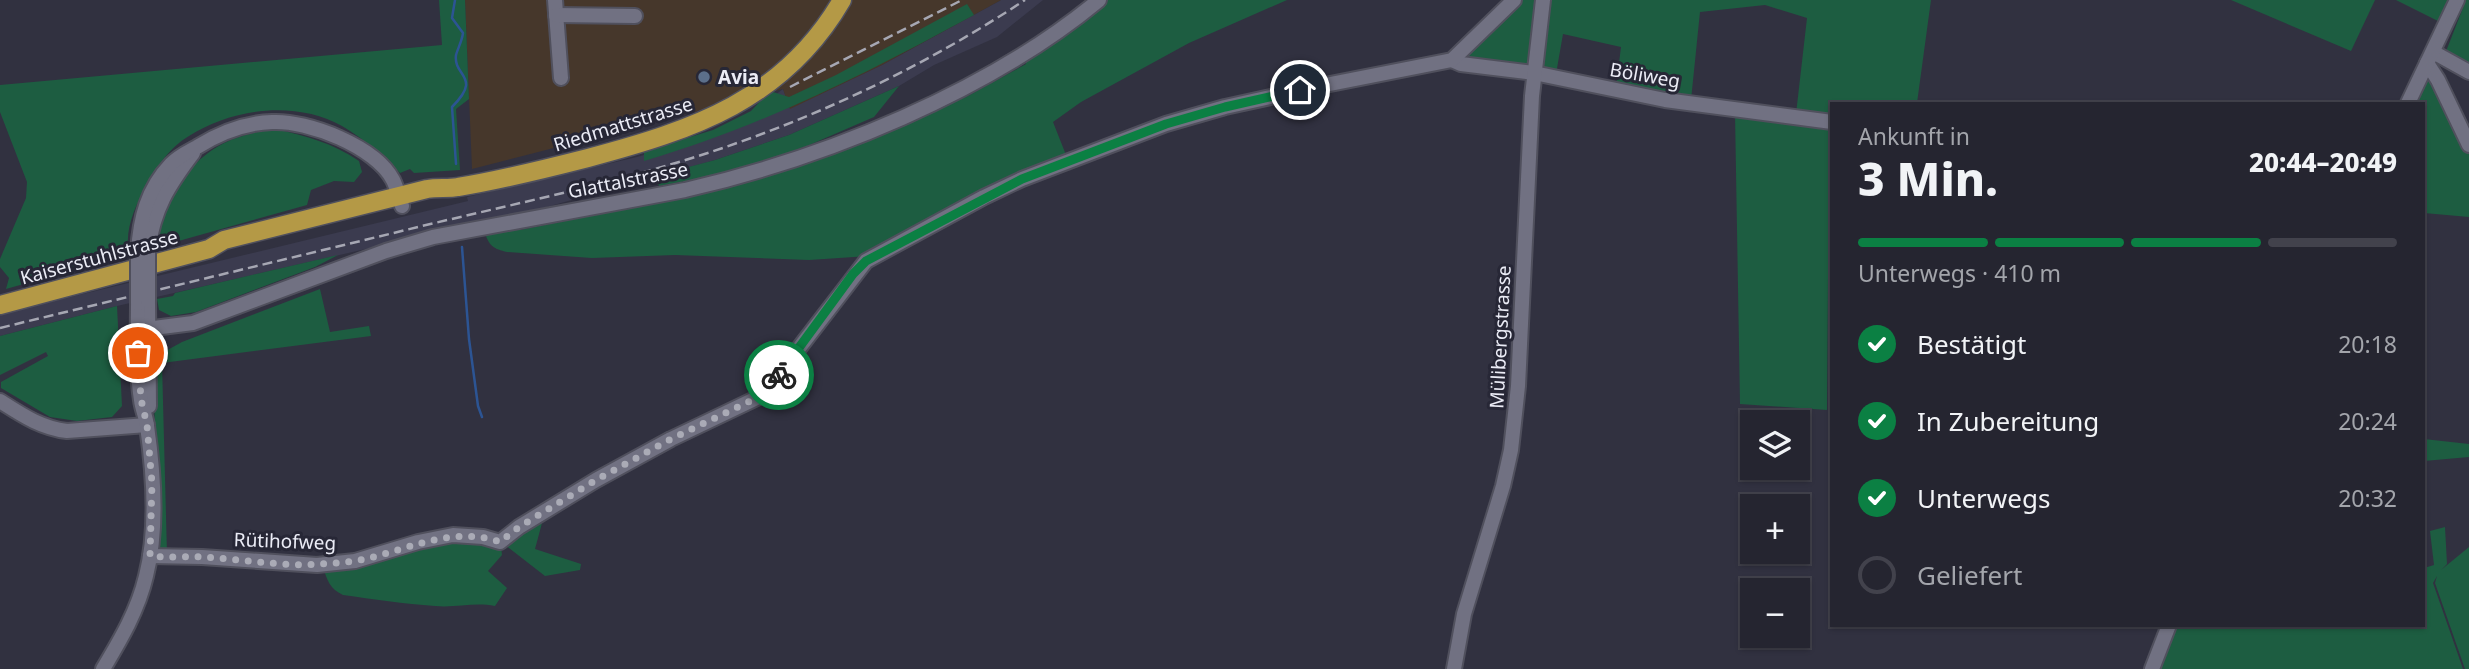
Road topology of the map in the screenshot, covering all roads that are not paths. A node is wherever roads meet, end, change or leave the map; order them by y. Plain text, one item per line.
1 (842, 0) edge
2 (1099, 0) edge
3 (1514, 0) edge
4 (1543, 0) edge
5 (2458, 0) edge
6 (555, 8) edge
7 (635, 16) dead end
8 (2430, 58) junction
9 (1452, 60) junction
10 (2469, 72) edge
11 (1534, 73) junction
12 (561, 78) dead end
13 (2408, 102) edge
14 (1830, 122) edge
15 (2469, 145) edge
16 (400, 200) junction
17 (0, 305) edge
18 (143, 330) junction
19 (0, 401) edge
20 (147, 425) junction
21 (150, 556) junction
22 (2168, 627) edge
23 (103, 669) edge
24 (1454, 669) edge
25 (2152, 669) edge

1 - 16 main road, Riedmattstrasse
2 - 18 street, Glattalstrasse
3 - 9 street
4 - 11 street, Mülibergstrasse
5 - 8 street
6 - 7 street
6 - 12 street
8 - 10 street
8 - 13 street
8 - 15 street
9 - 11 street, Böliweg
9 - 21 street, Rütihofweg
11 - 14 street, Böliweg
11 - 24 street, Mülibergstrasse
16 - 17 main road, Kaiserstuhlstrasse
16 - 18 street, bridge
18 - 20 street
19 - 20 street
20 - 21 street
21 - 23 street
22 - 25 street

